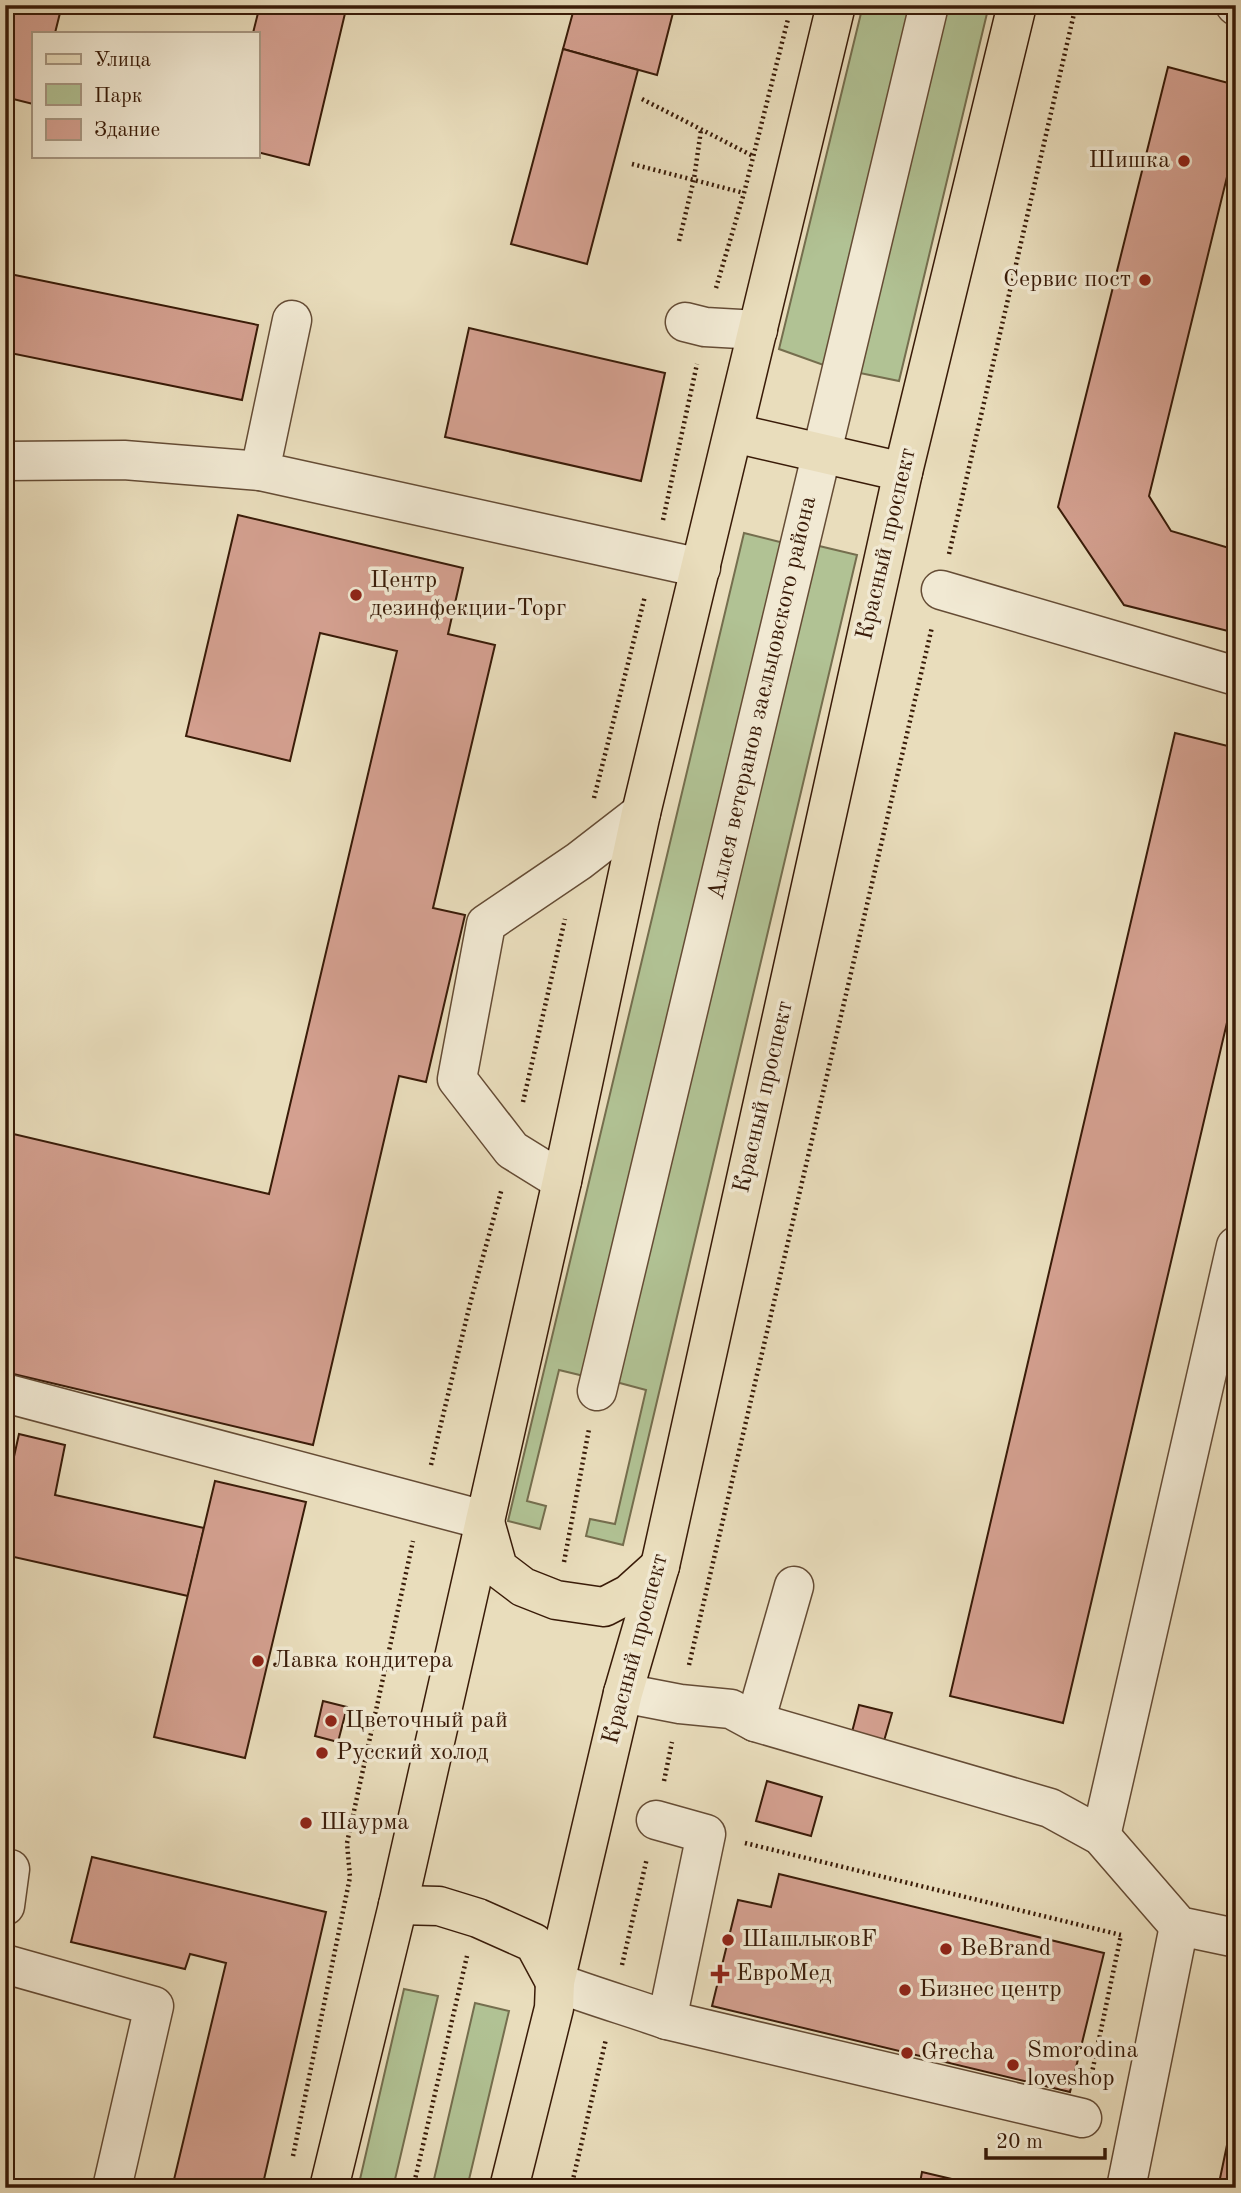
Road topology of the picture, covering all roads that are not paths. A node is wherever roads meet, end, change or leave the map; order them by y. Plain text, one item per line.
1 (836, 5) edge
2 (929, 5) edge
3 (1017, 5) edge
4 (292, 320) dead end
5 (695, 324) road end
6 (758, 330) junction
7 (733, 433) junction
8 (822, 452) junction
9 (5, 461) edge
10 (260, 471) junction
11 (903, 472) junction
12 (701, 568) junction
13 (941, 590) road end
14 (1236, 676) edge
15 (641, 813) junction
16 (562, 1181) junction
17 (1236, 1246) edge
18 (597, 1391) road end
19 (5, 1393) edge
20 (484, 1520) junction
21 (660, 1566) junction
22 (794, 1586) dead end
23 (623, 1693) junction
24 (755, 1722) junction
25 (656, 1820) road end
26 (1101, 1836) junction
27 (398, 1905) junction
28 (1179, 1926) junction
29 (1236, 1938) edge
30 (5, 1964) edge
31 (555, 1982) junction
32 (667, 2020) junction
33 (1082, 2118) road end
34 (112, 2188) edge
35 (329, 2188) edge
36 (509, 2188) edge
37 (1126, 2188) edge

1 - 6 main road
2 - 8 street, Аллея ветеранов заельцовского района
3 - 11 main road, Красный проспект
4 - 10 street
5 - 6 street
6 - 7 main road
7 - 8 main road
7 - 12 main road
8 - 11 main road
8 - 18 street, Аллея ветеранов заельцовского района
9 - 10 street
10 - 12 street
11 - 21 main road, Красный проспект
12 - 15 main road
13 - 14 street
15 - 16 main road
15 - 16 street
16 - 20 main road
17 - 26 street
19 - 20 street
20 - 21 main road
20 - 27 main road
21 - 23 main road, Красный проспект
22 - 24 street
23 - 24 street
23 - 31 main road, Красный проспект
24 - 26 street
25 - 32 street
26 - 28 street
27 - 31 main road
27 - 35 main road
28 - 29 street
28 - 37 street
30 - 34 street
31 - 32 street
31 - 36 main road, Красный проспект
32 - 33 street

